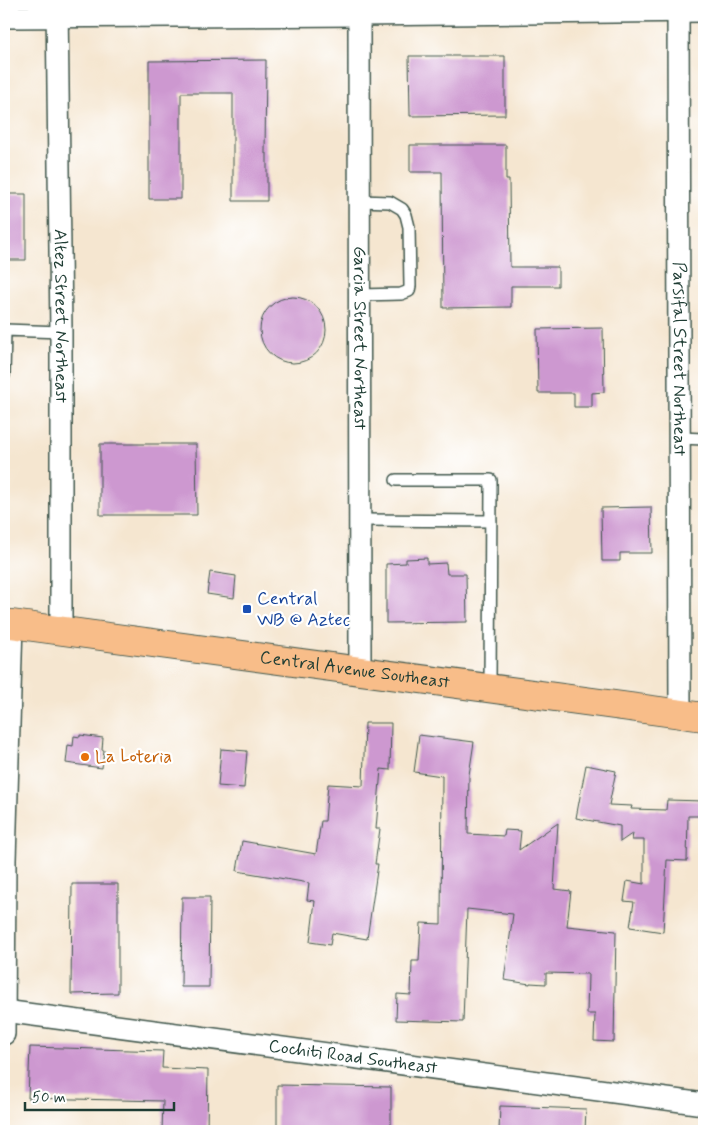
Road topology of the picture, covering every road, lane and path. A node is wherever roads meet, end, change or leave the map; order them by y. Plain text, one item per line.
1 (678, 7) edge
2 (57, 10) edge
3 (359, 10) edge
4 (704, 11) edge
5 (4, 17) edge
6 (360, 201) junction
7 (360, 295) junction
8 (4, 330) edge
9 (61, 332) junction
10 (4, 375) edge
11 (680, 438) junction
12 (704, 439) edge
13 (396, 480) dead end
14 (360, 520) junction
15 (491, 521) junction
16 (8, 623) edge
17 (61, 630) junction
18 (360, 672) junction
19 (490, 689) junction
20 (692, 716) edge
21 (5, 859) edge
22 (4, 1011) edge
23 (4, 1034) edge
24 (704, 1104) edge

1 - 3 street
1 - 4 street
1 - 11 street, Parsifal Street Northeast
2 - 3 street
2 - 5 street
2 - 9 street, Altez Street Northeast
3 - 6 street, Garcia Street Northeast
6 - 7 street, Garcia Street Northeast
6 - 7 lane
7 - 14 street, Garcia Street Northeast
8 - 9 lane
8 - 10 lane
9 - 17 street, Altez Street Northeast
11 - 12 lane
11 - 20 street, Parsifal Street Northeast
13 - 15 lane
14 - 15 lane
14 - 18 street, Garcia Street Northeast
15 - 19 lane
16 - 17 main road, Central Avenue Southeast
16 - 21 street
17 - 18 main road, Central Avenue Southeast
18 - 19 main road, Central Avenue Southeast
19 - 20 main road, Central Avenue Southeast
21 - 22 street
22 - 23 street
22 - 24 street, Cochiti Road Southeast

